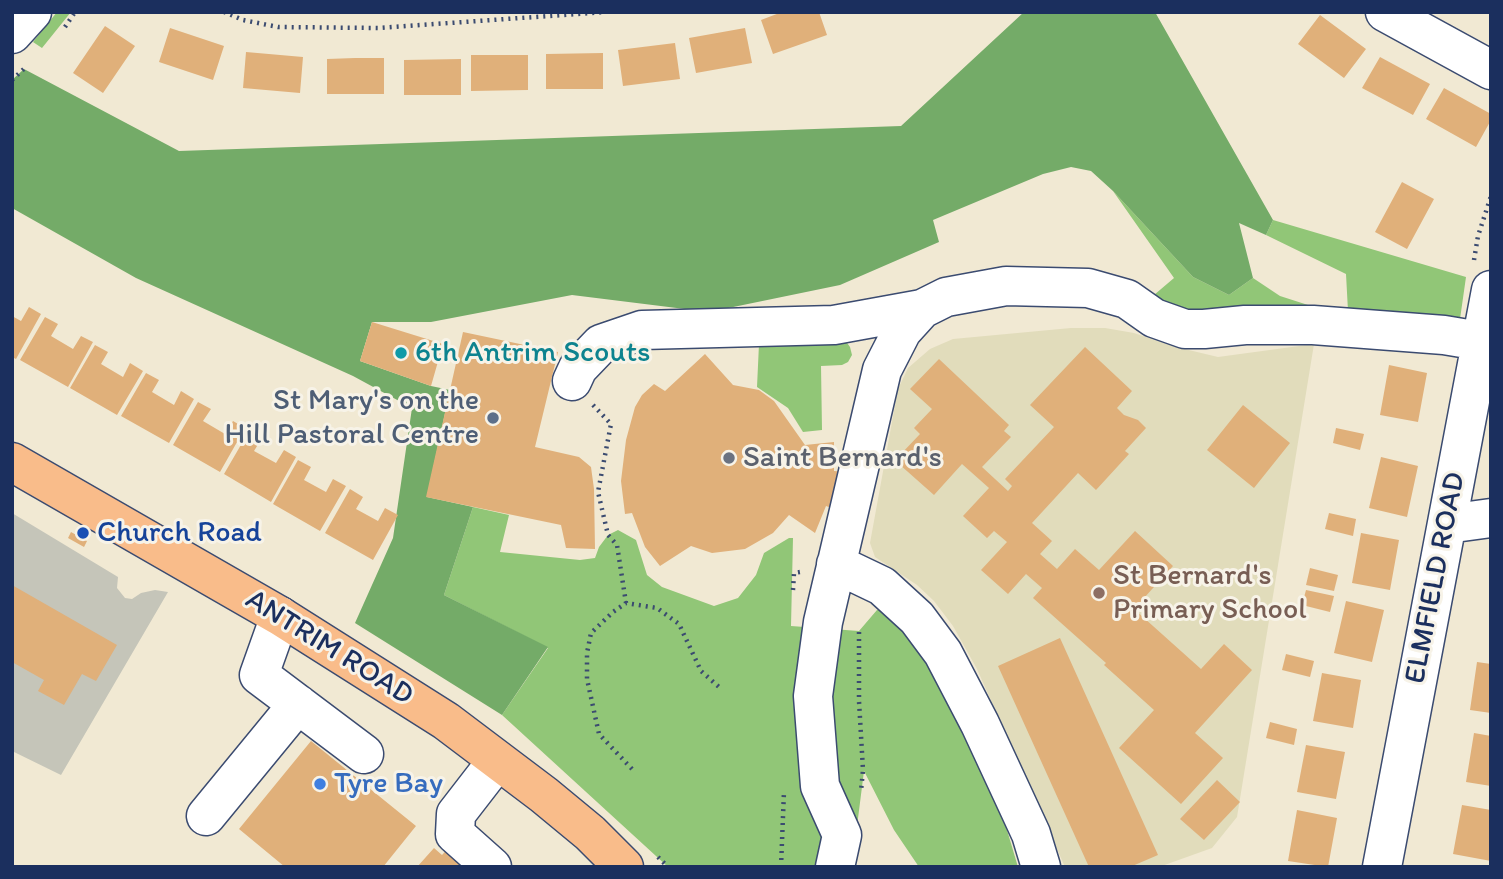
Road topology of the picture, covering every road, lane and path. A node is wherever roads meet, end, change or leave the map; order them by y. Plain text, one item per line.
1 (32, 12) edge
2 (224, 12) edge
3 (606, 12) edge
4 (1385, 12) edge
5 (12, 34) edge
6 (1491, 70) edge
7 (1491, 290) edge
8 (922, 309) junction
9 (1480, 341) junction
10 (572, 381) joint
11 (12, 462) edge
12 (1491, 517) edge
13 (1447, 524) junction
14 (836, 564) junction
15 (626, 603) junction
16 (280, 616) junction
17 (859, 631) dead end
18 (719, 687) dead end
19 (298, 704) junction
20 (364, 754) dead end
21 (497, 761) junction
22 (632, 769) dead end
23 (860, 796) dead end
24 (206, 817) dead end
25 (611, 862) edge
26 (492, 867) edge
27 (835, 867) edge
28 (1041, 867) edge
29 (1382, 867) edge

1 - 5 street
2 - 3 path
4 - 6 street
7 - 9 street, ELMFIELD ROAD
8 - 9 street
8 - 10 street
8 - 14 street
9 - 13 street, ELMFIELD ROAD
10 - 15 path
11 - 16 main road, ANTRIM ROAD
12 - 13 street
13 - 29 street, ELMFIELD ROAD
14 - 27 street
14 - 28 street
15 - 18 path
15 - 22 path
16 - 19 street
16 - 21 main road, ANTRIM ROAD
17 - 23 path
19 - 20 street
19 - 24 street
21 - 25 main road, ANTRIM ROAD
21 - 26 street

